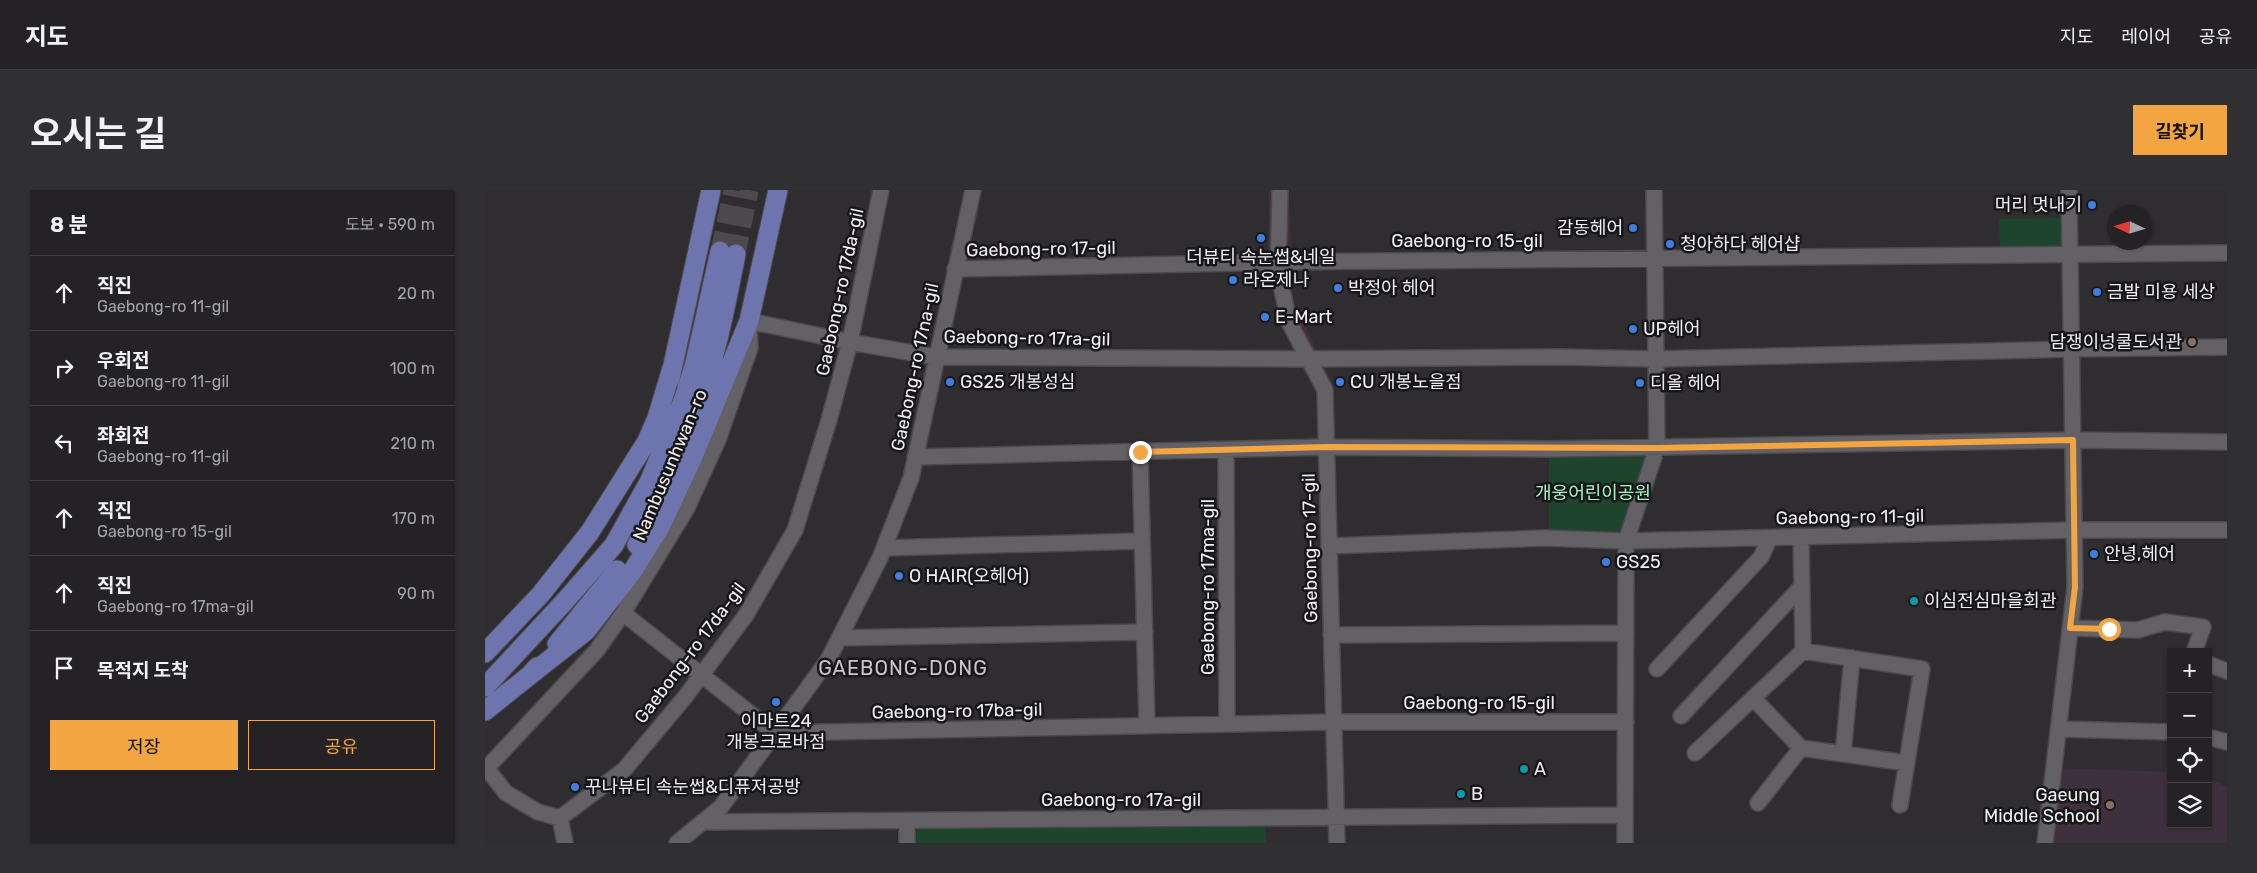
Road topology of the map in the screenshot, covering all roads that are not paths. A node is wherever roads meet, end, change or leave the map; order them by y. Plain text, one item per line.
1 (711, 190) edge
2 (778, 190) edge
3 (881, 190) edge
4 (973, 190) edge
5 (1280, 190) edge
6 (1654, 190) edge
7 (2069, 190) edge
8 (2227, 252) edge
9 (2070, 254) junction
10 (1655, 259) junction
11 (1279, 262) junction
12 (955, 269) junction
13 (749, 321) junction
14 (850, 342) junction
15 (2227, 347) edge
16 (2071, 349) junction
17 (936, 357) junction
18 (1657, 359) junction
19 (1309, 360) junction
20 (672, 368) junction
21 (2073, 440) junction
22 (2227, 442) edge
23 (1326, 447) junction
24 (1657, 448) junction
25 (1226, 450) junction
26 (1140, 452) junction
27 (915, 457) junction
28 (650, 480) junction
29 (2074, 530) junction
30 (2227, 530) edge
31 (1801, 537) junction
32 (1770, 538) junction
33 (1142, 541) junction
34 (1627, 541) junction
35 (1329, 546) junction
36 (884, 548) junction
37 (1802, 586) junction
38 (623, 613) junction
39 (2070, 628) junction
40 (1145, 632) junction
41 (1626, 633) junction
42 (1331, 635) junction
43 (839, 638) junction
44 (2195, 648) edge
45 (1803, 650) junction
46 (485, 653) edge
47 (1852, 658) junction
48 (2212, 665) edge
49 (1657, 669) dead end
50 (2227, 671) edge
51 (703, 674) junction
52 (530, 675) junction
53 (485, 687) edge
54 (1753, 698) junction
55 (485, 711) edge
56 (1681, 716) dead end
57 (1333, 722) junction
58 (1625, 722) junction
59 (1227, 724) junction
60 (1147, 726) junction
61 (2058, 730) junction
62 (2167, 732) edge
63 (775, 733) junction
64 (2212, 738) edge
65 (2227, 742) edge
66 (1801, 748) junction
67 (1695, 752) dead end
68 (1843, 754) junction
69 (1907, 763) junction
70 (486, 769) edge
71 (1758, 803) dead end
72 (1900, 805) dead end
73 (1625, 815) junction
74 (1335, 817) junction
75 (560, 818) junction
76 (907, 821) junction
77 (703, 822) junction
78 (565, 843) edge
79 (677, 843) edge
80 (907, 843) edge
81 (1337, 843) edge
82 (1625, 843) edge
83 (2045, 843) edge

1 - 20 main road
2 - 13 main road
3 - 14 street, Gaebong-ro 17da-gil
4 - 12 street, Gaebong-ro 17na-gil
5 - 11 street, Gaebong-ro 17-gil
6 - 10 street
7 - 9 street
8 - 9 street
9 - 10 street
9 - 16 street
10 - 11 street, Gaebong-ro 15-gil
10 - 18 street
11 - 12 street, Gaebong-ro 17-gil
11 - 19 street, Gaebong-ro 17-gil
12 - 17 street, Gaebong-ro 17na-gil
13 - 14 street, Gaebong-ro 17ra-gil
13 - 38 street
13 - 52 main road
14 - 17 street, Gaebong-ro 17ra-gil
14 - 51 street, Gaebong-ro 17da-gil
15 - 16 street
16 - 18 street
16 - 21 street
17 - 19 street, Gaebong-ro 17ra-gil
17 - 27 street, Gaebong-ro 17na-gil
18 - 19 street
18 - 24 street
19 - 23 street, Gaebong-ro 17-gil
20 - 28 main road
20 - 46 main road
21 - 22 street
21 - 24 street
21 - 29 street
23 - 24 street
23 - 25 street
23 - 35 street, Gaebong-ro 17-gil
24 - 34 street
25 - 26 street
25 - 59 street, Gaebong-ro 17ma-gil
26 - 27 street
26 - 33 street
27 - 36 street, Gaebong-ro 17na-gil
28 - 52 main road, Nambusunhwan-ro
28 - 53 main road, Nambusunhwan-ro
29 - 30 street, Gaebong-ro 11-gil
29 - 31 street, Gaebong-ro 11-gil
29 - 39 street
31 - 32 street, Gaebong-ro 11-gil
31 - 37 street
32 - 34 street, Gaebong-ro 11-gil
32 - 49 street
33 - 36 street
33 - 40 street
34 - 35 street
34 - 41 street
35 - 42 street, Gaebong-ro 17-gil
36 - 43 street, Gaebong-ro 17na-gil
37 - 45 street
37 - 56 street
38 - 51 street
38 - 70 street
39 - 44 street
39 - 61 street
40 - 43 street
40 - 60 street
41 - 42 street
41 - 58 street
42 - 57 street, Gaebong-ro 17-gil
43 - 63 street, Gaebong-ro 17na-gil
45 - 47 street
45 - 54 street
47 - 68 street
47 - 69 street
48 - 50 street
51 - 63 street
51 - 75 street, Gaebong-ro 17da-gil
52 - 55 main road, Nambusunhwan-ro
54 - 66 street
54 - 67 street
57 - 58 street, Gaebong-ro 15-gil
57 - 59 street, Gaebong-ro 17ba-gil
57 - 74 street, Gaebong-ro 17-gil
58 - 73 street
59 - 60 street, Gaebong-ro 17ba-gil
60 - 63 street, Gaebong-ro 17ba-gil
61 - 62 street
61 - 83 street
63 - 77 street, Gaebong-ro 17na-gil
64 - 65 street
66 - 68 street
66 - 71 street
68 - 69 street
69 - 72 street
70 - 75 street
73 - 74 street
73 - 82 street
74 - 76 street, Gaebong-ro 17a-gil
74 - 81 street, Gaebong-ro 17-gil
75 - 78 street
76 - 77 street, Gaebong-ro 17a-gil
76 - 80 street
77 - 79 street, Gaebong-ro 17na-gil

